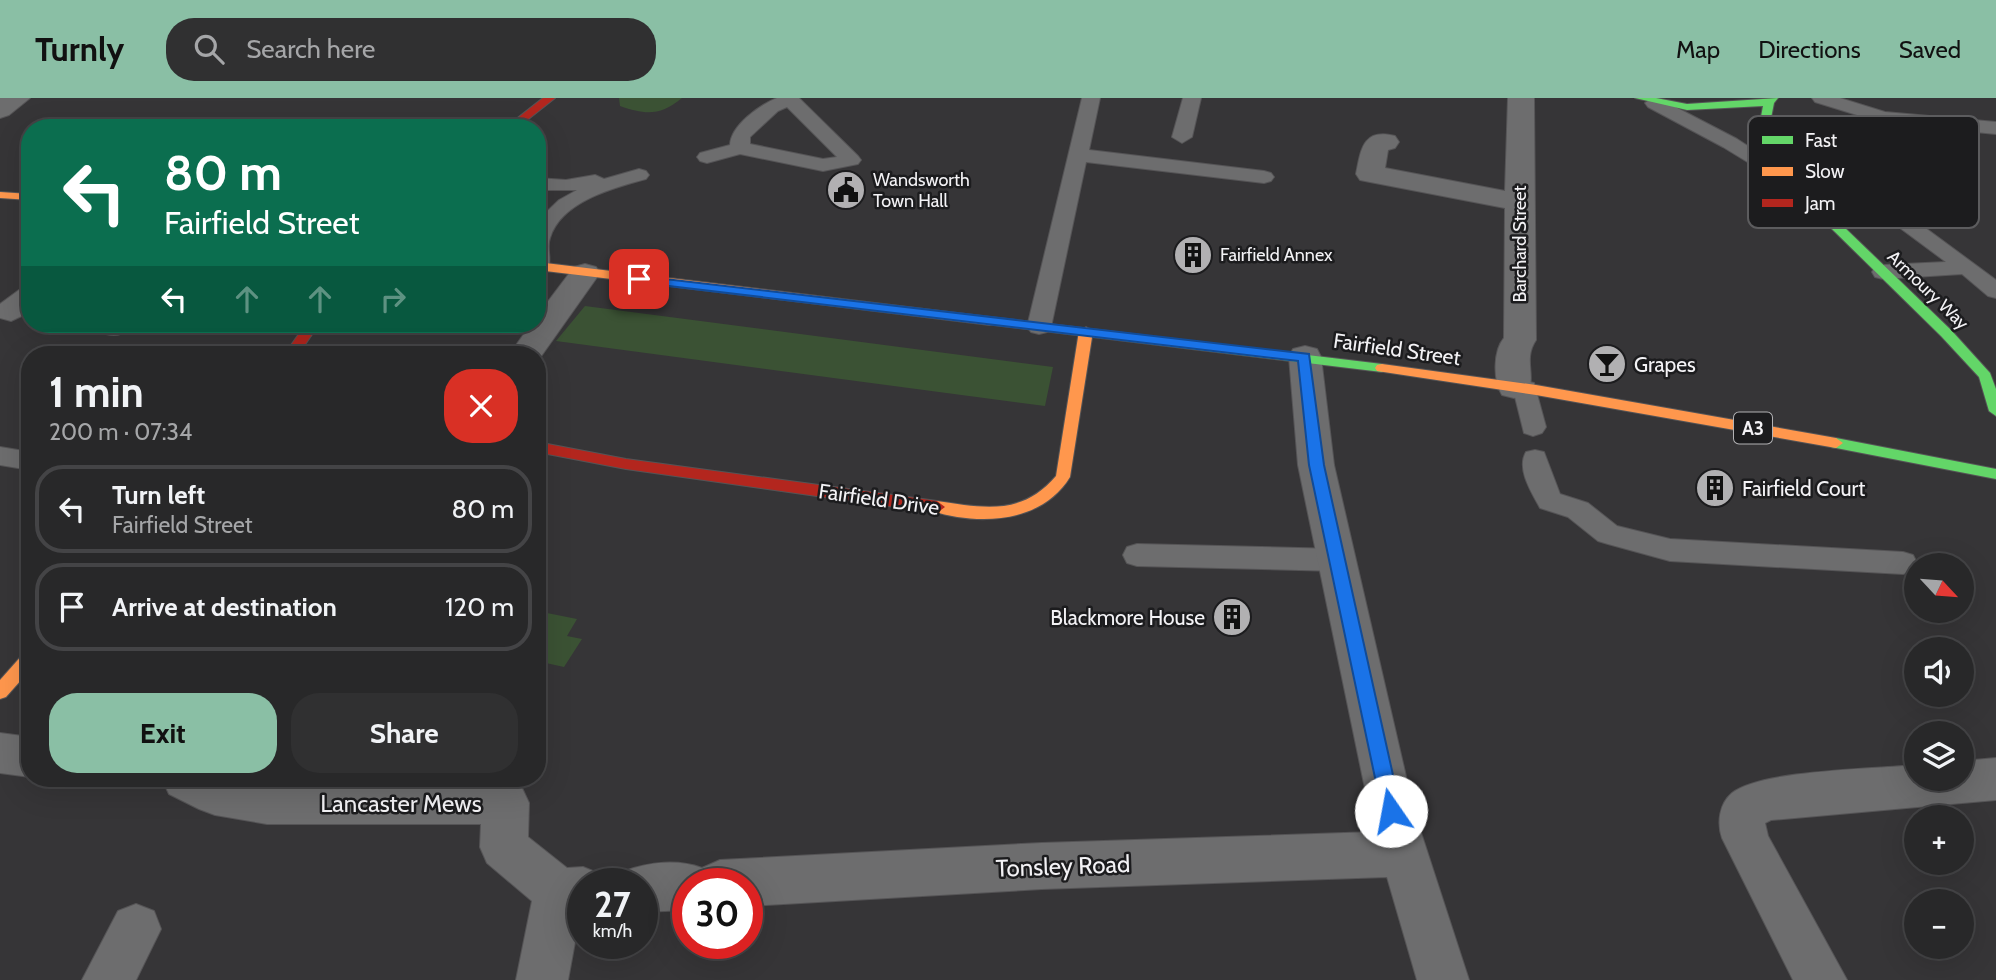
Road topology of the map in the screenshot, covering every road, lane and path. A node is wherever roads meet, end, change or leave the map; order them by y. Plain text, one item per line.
1 (17, 98) edge
2 (550, 98) edge
3 (1091, 98) edge
4 (1192, 98) edge
5 (1521, 98) edge
6 (1821, 98) edge
7 (1771, 100) edge
8 (1647, 101) edge
9 (0, 110) edge
10 (1880, 116) edge
11 (525, 119) edge
12 (1182, 137) dead end
13 (1386, 142) dead end
14 (740, 148) junction
15 (1748, 154) edge
16 (1078, 155) junction
17 (707, 157) dead end
18 (639, 175) dead end
19 (1264, 177) dead end
20 (618, 181) junction
21 (546, 185) edge
22 (0, 195) edge
23 (21, 196) edge
24 (1519, 202) junction
25 (546, 224) edge
26 (1838, 228) edge
27 (1914, 228) edge
28 (546, 267) edge
29 (1967, 267) junction
30 (1883, 272) junction
31 (584, 273) junction
32 (1996, 290) edge
33 (546, 327) edge
34 (1039, 327) junction
35 (1086, 331) junction
36 (307, 333) edge
37 (313, 333) edge
38 (1946, 333) junction
39 (303, 341) junction
40 (299, 346) edge
41 (1305, 357) junction
42 (1996, 361) edge
43 (1990, 381) edge
44 (1520, 388) junction
45 (1996, 411) edge
46 (1533, 427) dead end
47 (546, 450) edge
48 (0, 456) edge
49 (1535, 459) dead end
50 (21, 460) edge
51 (1986, 470) edge
52 (1137, 555) dead end
53 (1338, 560) junction
54 (1903, 563) dead end
55 (21, 668) edge
56 (0, 692) edge
57 (0, 753) edge
58 (21, 756) edge
59 (1996, 779) edge
60 (201, 787) edge
61 (1406, 854) junction
62 (763, 882) edge
63 (567, 889) edge
64 (567, 904) edge
65 (135, 929) dead end
66 (108, 980) edge
67 (542, 980) edge
68 (1443, 980) edge
69 (1821, 980) edge

1 - 9 street
2 - 11 main road
3 - 16 lane
4 - 12 lane
5 - 24 street, Barchard Street
6 - 10 lane
7 - 8 main road
8 - 15 lane
13 - 24 street
14 - 14 lane
14 - 17 lane
16 - 19 lane
16 - 34 lane
18 - 20 lane
20 - 21 lane
20 - 25 lane
22 - 23 main road
24 - 44 street, Barchard Street
26 - 30 main road, Armoury Way
27 - 29 lane
28 - 31 main road, Fairfield Street / A3
29 - 30 lane
29 - 32 lane
30 - 38 main road, Armoury Way
31 - 33 street
31 - 34 main road, Fairfield Street / A3
34 - 35 main road, Fairfield Street / A3
35 - 41 main road, Fairfield Street / A3
35 - 47 main road, Fairfield Drive
36 - 39 main road
37 - 39 main road
38 - 42 main road
38 - 43 main road, Armoury Way
39 - 40 main road
41 - 44 main road, Fairfield Street / A3
41 - 53 street
43 - 45 main road, Armoury Way
44 - 46 lane
44 - 51 main road, Fairfield Street / A3
48 - 50 lane
49 - 54 lane
52 - 53 lane
53 - 61 street
55 - 56 main road
57 - 58 street
59 - 69 street
60 - 63 street, Lancaster Mews
61 - 62 street, Tonsley Road
61 - 68 street
64 - 67 street
65 - 66 street

